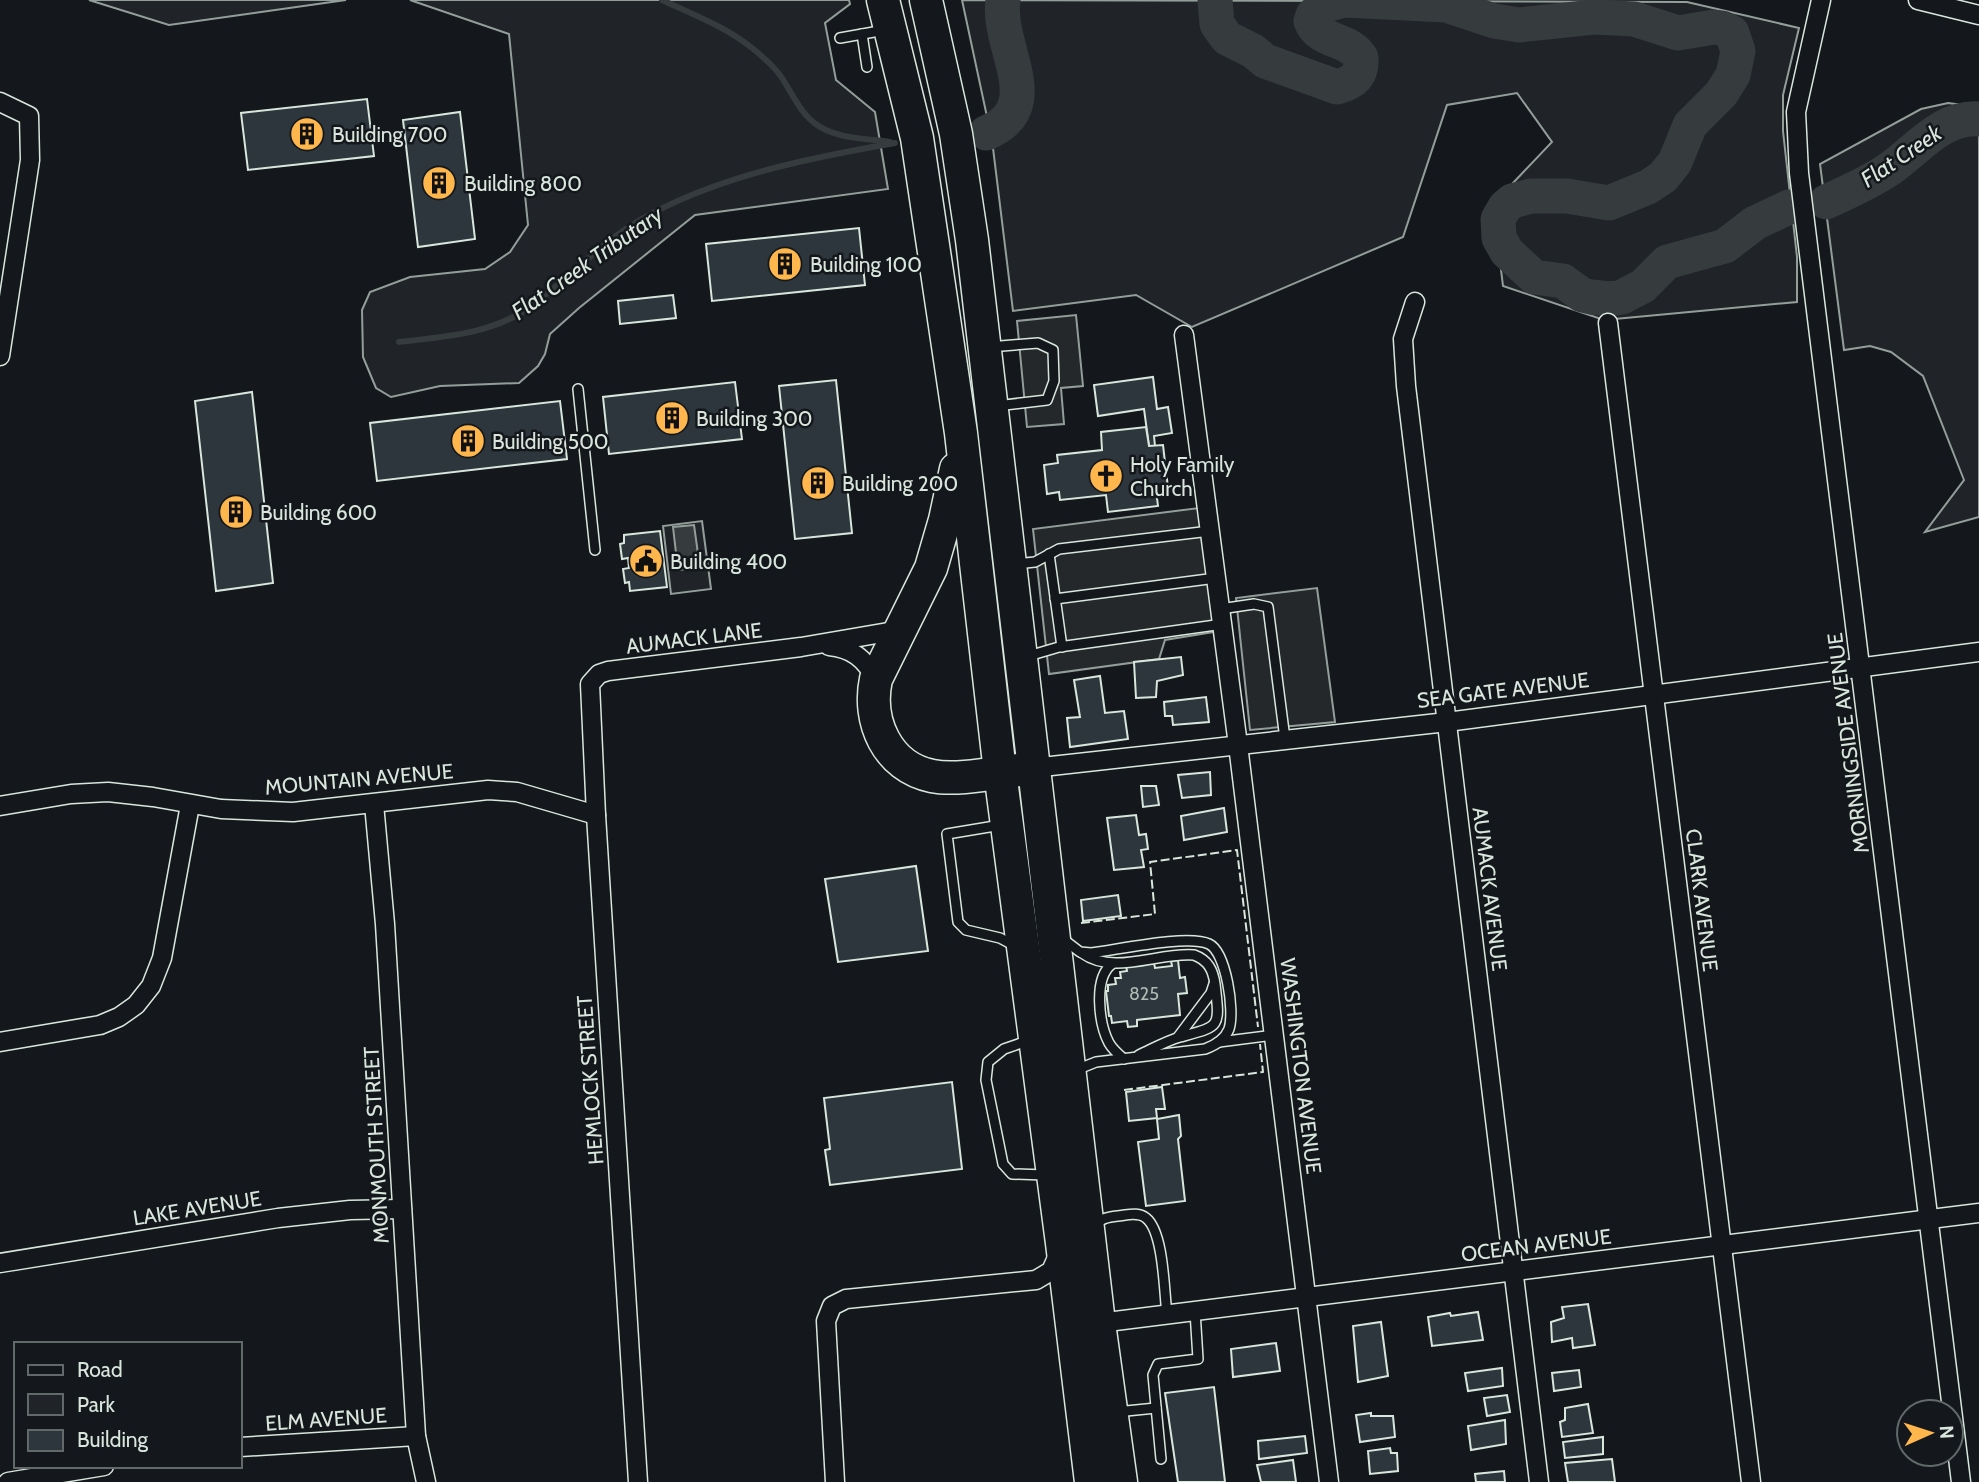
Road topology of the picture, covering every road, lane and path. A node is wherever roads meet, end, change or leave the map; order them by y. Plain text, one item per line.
1 (1821, 0) edge
2 (1918, 0) edge
3 (930, 6) edge
4 (1979, 15) edge
5 (878, 21) edge
6 (840, 38) dead end
7 (867, 67) dead end
8 (0, 102) edge
9 (1415, 302) dead end
10 (1608, 323) dead end
11 (3, 327) edge
12 (1185, 335) dead end
13 (984, 348) junction
14 (0, 356) edge
15 (578, 389) dead end
16 (991, 406) junction
17 (961, 433) junction
18 (1210, 531) junction
19 (595, 550) dead end
20 (1049, 554) junction
21 (1009, 565) junction
22 (1216, 578) junction
23 (1055, 599) junction
24 (1222, 616) junction
25 (900, 630) junction
26 (801, 647) junction
27 (1062, 647) junction
28 (1979, 652) edge
29 (1020, 658) junction
30 (1861, 667) junction
31 (594, 677) joint
32 (876, 679) junction
33 (1654, 694) junction
34 (1447, 722) junction
35 (1285, 740) junction
36 (1238, 745) junction
37 (1033, 768) junction
38 (1000, 772) junction
39 (374, 804) junction
40 (190, 805) junction
41 (0, 806) edge
42 (596, 815) junction
43 (1006, 824) junction
44 (1054, 930) junction
45 (1023, 950) junction
46 (1080, 951) junction
47 (1112, 964) junction
48 (1215, 983) junction
49 (1274, 1035) junction
50 (1178, 1037) junction
51 (1035, 1038) junction
52 (0, 1042) edge
53 (1219, 1042) junction
54 (1128, 1059) junction
55 (1073, 1086) junction
56 (1053, 1175) junction
57 (402, 1209) junction
58 (1979, 1213) edge
59 (1929, 1219) junction
60 (1076, 1241) junction
61 (1722, 1245) junction
62 (0, 1264) edge
63 (1514, 1271) junction
64 (1307, 1297) junction
65 (1195, 1311) junction
66 (1167, 1314) junction
67 (1099, 1323) junction
68 (1156, 1408) junction
69 (1112, 1412) junction
70 (416, 1436) junction
71 (242, 1447) edge
72 (1161, 1459) dead end
73 (92, 1468) edge
74 (8, 1482) edge
75 (426, 1482) edge
76 (638, 1482) edge
77 (835, 1482) edge
78 (1091, 1482) edge
79 (1121, 1482) edge
80 (1329, 1482) edge
81 (1539, 1482) edge
82 (1751, 1482) edge
83 (1961, 1482) edge

1 - 30 street, MORNINGSIDE AVENUE
2 - 4 street
3 - 13 highway
5 - 6 lane
5 - 7 lane
5 - 17 highway
8 - 11 street
9 - 34 street, AUMACK AVENUE
10 - 33 street, CLARK AVENUE
11 - 14 street
12 - 18 street, WASHINGTON AVENUE
13 - 16 highway
13 - 16 lane
15 - 19 lane
16 - 21 highway
17 - 25 highway
17 - 38 highway
18 - 20 lane
18 - 22 street, WASHINGTON AVENUE
20 - 21 lane
20 - 23 lane
21 - 29 highway
22 - 23 lane
22 - 24 street, WASHINGTON AVENUE
23 - 27 lane
24 - 27 lane
24 - 35 lane
24 - 36 street, WASHINGTON AVENUE
25 - 26 street, AUMACK LANE
25 - 32 highway
26 - 31 street, AUMACK LANE
26 - 32 street, AUMACK LANE
27 - 29 lane
28 - 30 street, SEA GATE AVENUE
29 - 37 highway
30 - 33 street, SEA GATE AVENUE
30 - 59 street, MORNINGSIDE AVENUE
31 - 42 street, HEMLOCK STREET
32 - 38 highway
33 - 34 street, SEA GATE AVENUE
33 - 61 street, CLARK AVENUE
34 - 35 street, SEA GATE AVENUE
34 - 63 street, AUMACK AVENUE
35 - 36 street, SEA GATE AVENUE
36 - 37 street, SEA GATE AVENUE
36 - 49 street, WASHINGTON AVENUE
37 - 38 highway
37 - 44 highway
38 - 43 highway
39 - 40 street, MOUNTAIN AVENUE
39 - 42 street, MOUNTAIN AVENUE
39 - 57 street, MONMOUTH STREET
40 - 41 street, MOUNTAIN AVENUE
40 - 52 street
42 - 76 street, HEMLOCK STREET
43 - 45 highway
43 - 45 lane
44 - 46 lane
44 - 55 highway
45 - 51 highway
46 - 47 lane
46 - 53 lane
47 - 48 lane
47 - 54 lane
48 - 50 lane
48 - 50 lane
49 - 53 lane
49 - 64 street, WASHINGTON AVENUE
50 - 54 lane
51 - 56 highway
51 - 56 lane
53 - 54 lane
54 - 55 lane
55 - 60 highway
56 - 60 highway
57 - 62 street, LAKE AVENUE
57 - 70 street, MONMOUTH STREET
58 - 59 street, OCEAN AVENUE
59 - 61 street, OCEAN AVENUE
59 - 83 street, MORNINGSIDE AVENUE
60 - 66 lane
60 - 67 highway
60 - 77 street
60 - 78 highway
61 - 63 street, OCEAN AVENUE
61 - 82 street, CLARK AVENUE
63 - 64 street, OCEAN AVENUE
63 - 81 street, AUMACK AVENUE
64 - 65 street, OCEAN AVENUE
64 - 80 street, WASHINGTON AVENUE
65 - 66 street, OCEAN AVENUE
65 - 68 lane
66 - 67 street, OCEAN AVENUE
67 - 69 highway
68 - 69 lane
68 - 72 lane
69 - 79 highway
70 - 71 street, ELM AVENUE
70 - 75 street, MONMOUTH STREET
73 - 74 street

